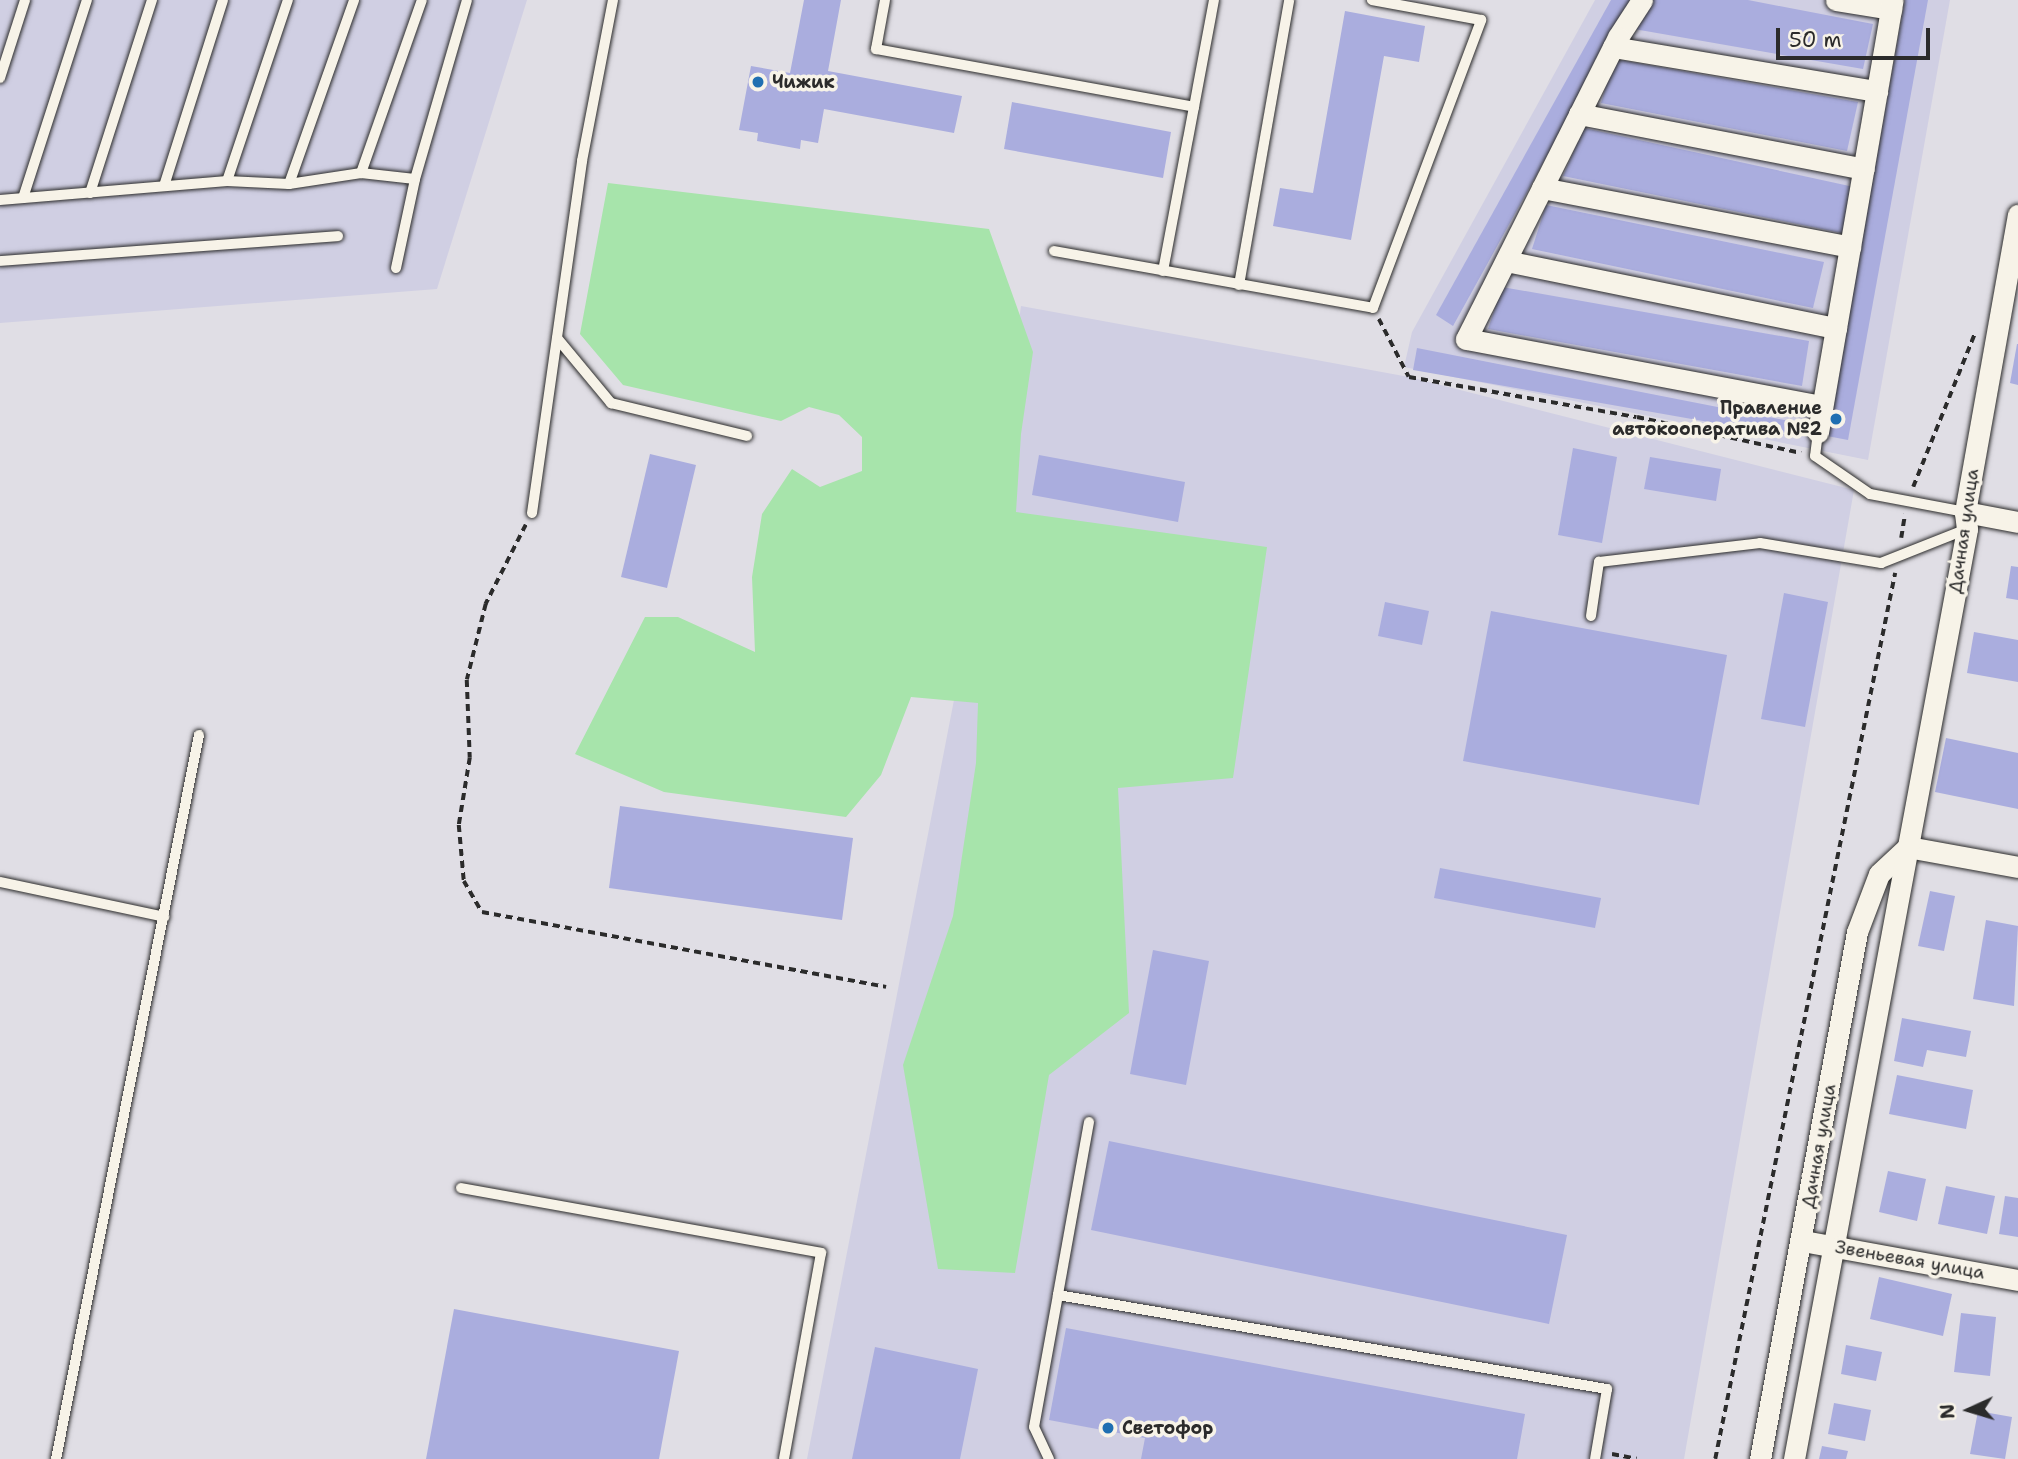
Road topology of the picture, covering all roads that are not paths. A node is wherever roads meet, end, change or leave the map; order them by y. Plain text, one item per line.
1 (25, 0) edge
2 (87, 0) edge
3 (152, 0) edge
4 (223, 0) edge
5 (288, 0) edge
6 (354, 0) edge
7 (422, 0) edge
8 (467, 0) edge
9 (613, 0) edge
10 (885, 0) edge
11 (1214, 0) edge
12 (1289, 0) edge
13 (1372, 0) edge
14 (1642, 0) edge
15 (1836, 0) edge
16 (1892, 5) edge
17 (1613, 47) junction
18 (0, 78) edge
19 (1877, 91) junction
20 (1194, 107) junction
21 (1579, 114) junction
22 (1864, 169) junction
23 (361, 173) junction
24 (415, 178) junction
25 (227, 181) junction
26 (289, 184) junction
27 (164, 186) junction
28 (1542, 188) junction
29 (90, 193) junction
30 (23, 198) junction
31 (0, 200) edge
32 (2018, 215) edge
33 (338, 236) dead end
34 (1850, 247) junction
35 (1054, 251) dead end
36 (0, 261) edge
37 (1506, 261) junction
38 (396, 268) dead end
39 (1163, 271) junction
40 (1239, 285) junction
41 (1836, 328) junction
42 (557, 338) junction
43 (1822, 406) junction
44 (1818, 432) joint
45 (747, 436) dead end
46 (532, 513) road end
47 (1966, 520) junction
48 (2018, 522) edge
49 (1591, 616) dead end
50 (199, 735) dead end
51 (1908, 847) junction
52 (2018, 867) edge
53 (0, 883) edge
54 (163, 917) junction
55 (1089, 1122) dead end
56 (461, 1188) dead end
57 (1803, 1241) junction
58 (1834, 1246) junction
59 (2018, 1280) edge
60 (1058, 1296) junction
61 (1596, 1455) edge
62 (56, 1459) edge
63 (784, 1459) edge
64 (1049, 1459) edge
65 (1760, 1459) edge
66 (1794, 1459) edge

1 - 18 lane
2 - 30 lane
3 - 29 lane
4 - 27 lane
5 - 25 lane
6 - 26 lane
7 - 23 lane
8 - 24 lane
9 - 42 lane
10 - 20 lane
11 - 20 lane
12 - 40 lane
13 - 40 lane
14 - 17 street
15 - 16 street
16 - 19 street
17 - 19 street
17 - 21 street
19 - 22 street
20 - 39 lane
21 - 22 street
21 - 28 street
22 - 34 street
23 - 24 lane
23 - 26 lane
24 - 38 lane
25 - 26 lane
25 - 27 lane
27 - 29 lane
28 - 34 street
28 - 37 street
29 - 30 lane
30 - 31 lane
32 - 47 street, Дачная улица
33 - 36 lane
34 - 41 street
35 - 39 lane
37 - 41 street
37 - 43 street
39 - 40 lane
41 - 43 street
42 - 45 lane
42 - 46 lane
43 - 44 street
44 - 47 lane
47 - 48 street
47 - 49 lane
47 - 51 street, Дачная улица
50 - 54 lane
51 - 52 street
51 - 57 street, Дачная улица
51 - 58 street, Дачная улица
53 - 54 lane
54 - 62 lane
55 - 60 lane
56 - 63 lane
57 - 58 street, Звеньевая улица
57 - 65 street, Дачная улица
58 - 59 street, Звеньевая улица
58 - 66 street, Дачная улица
60 - 61 lane
60 - 64 lane

